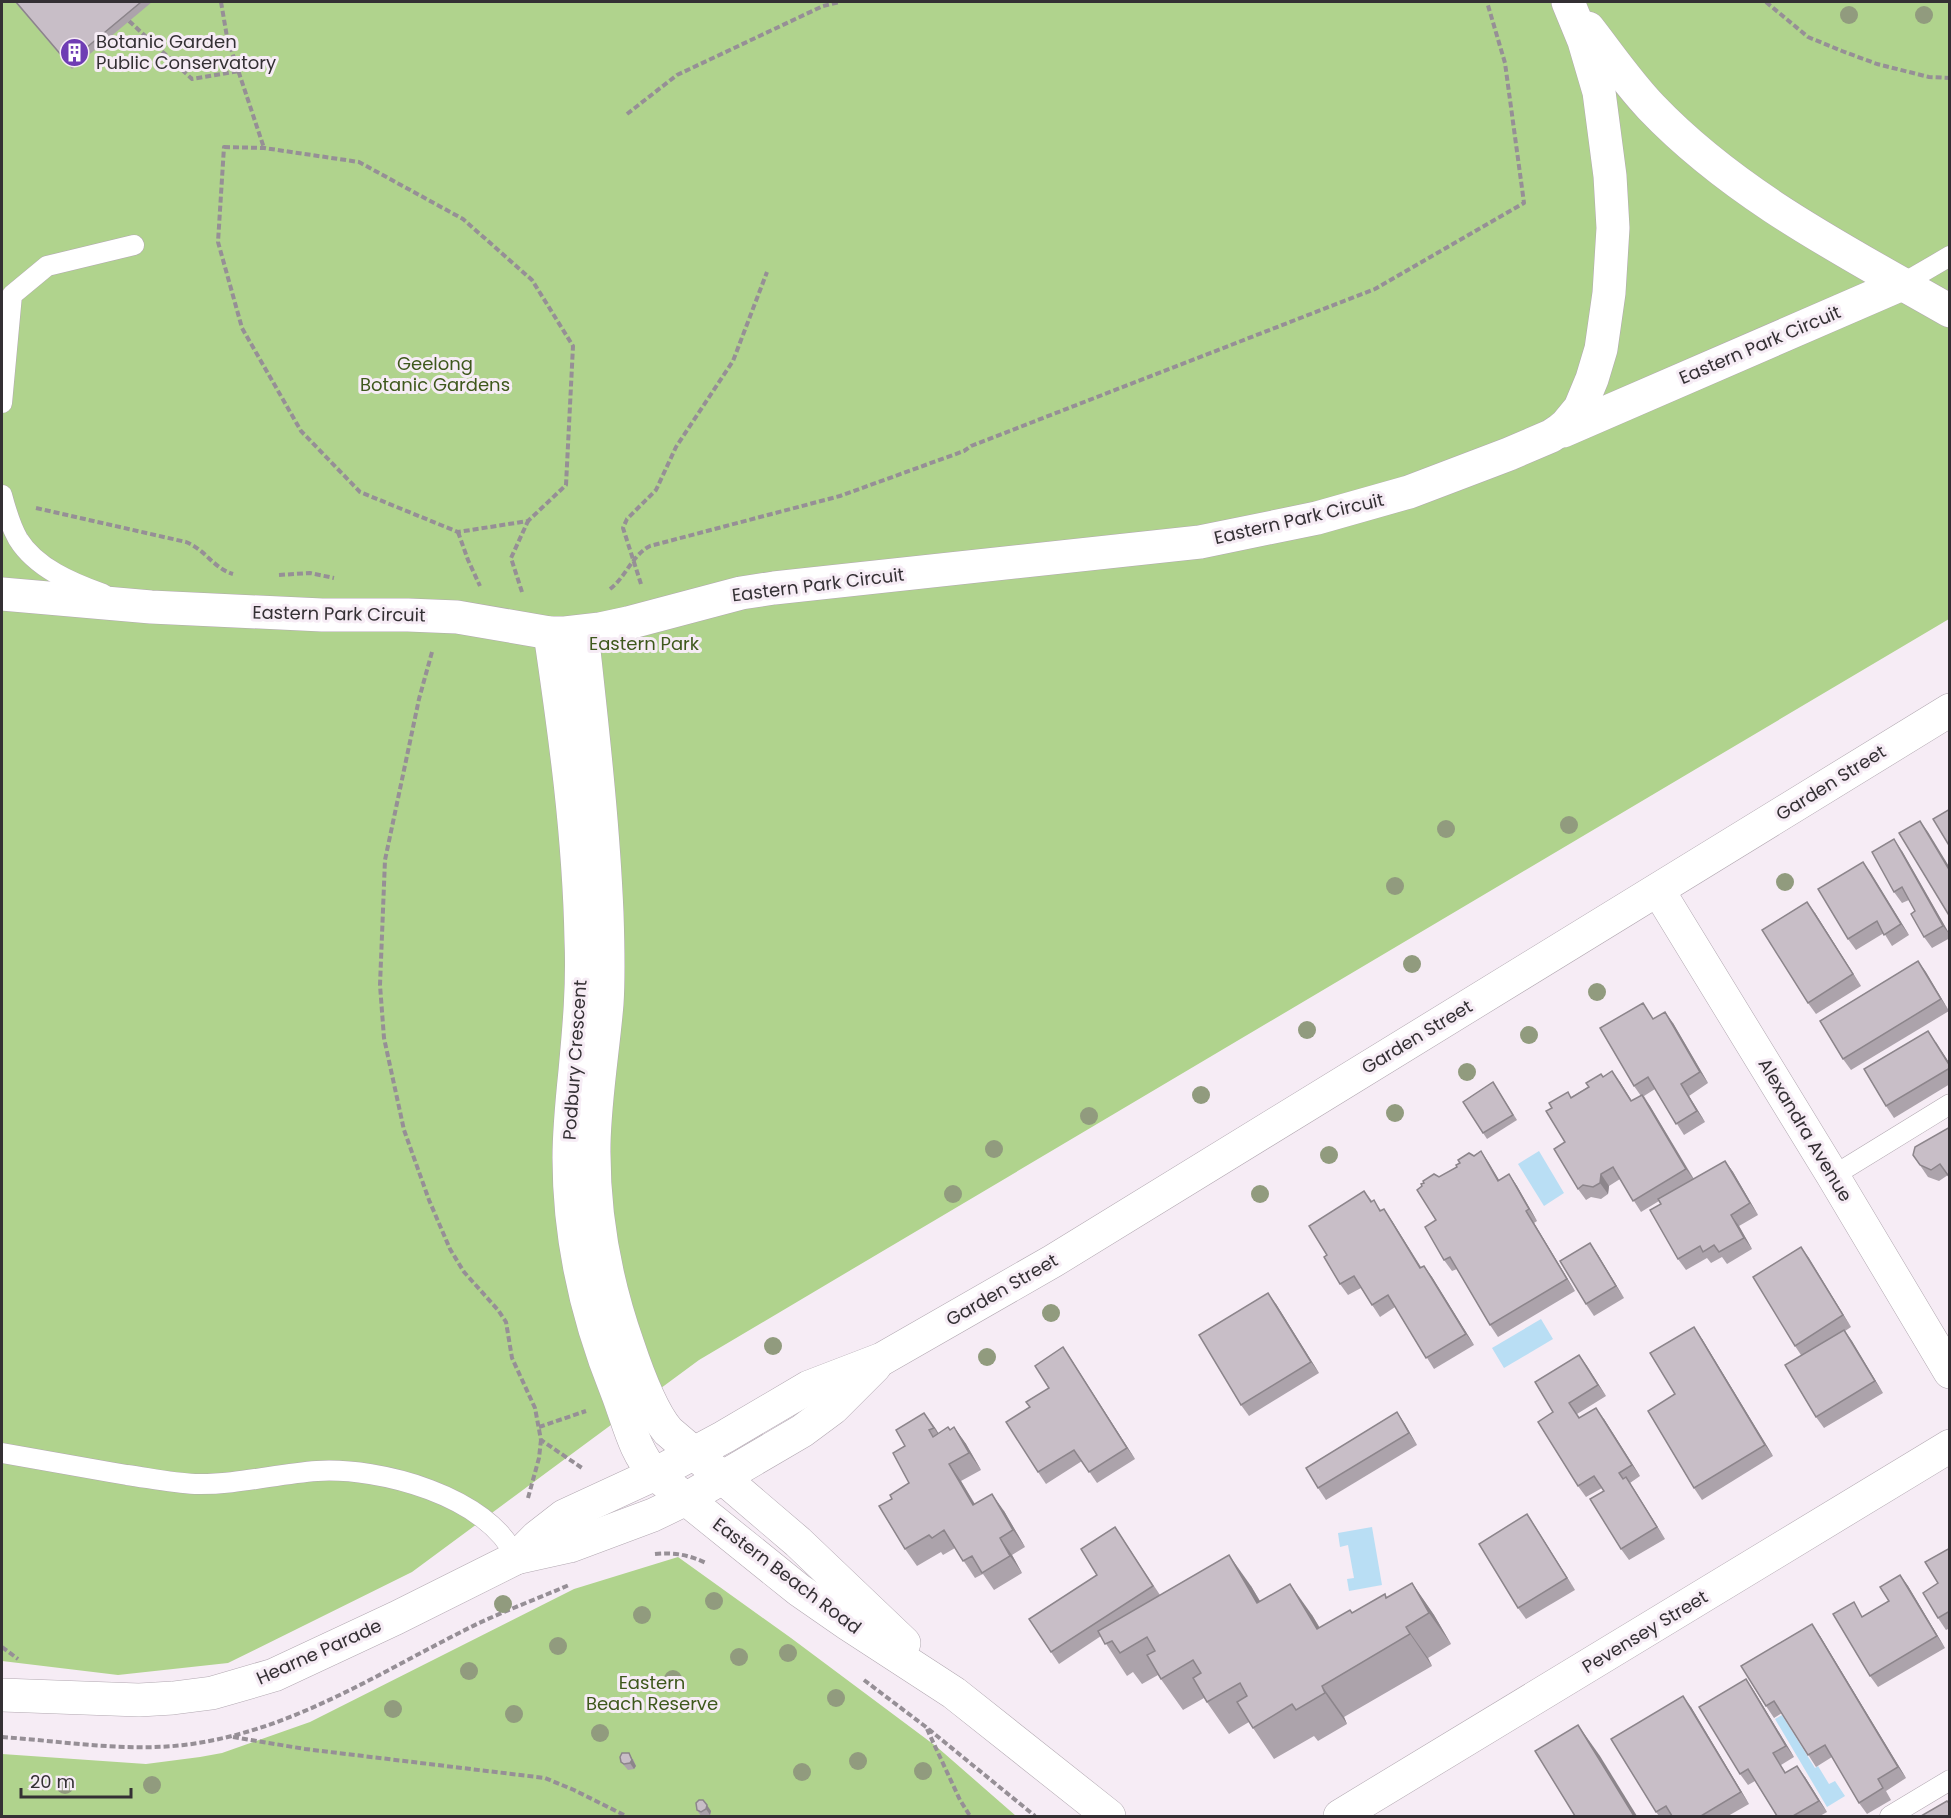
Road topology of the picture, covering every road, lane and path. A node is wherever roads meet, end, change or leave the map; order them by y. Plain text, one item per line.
1 (221, 2) edge
2 (840, 2) edge
3 (1487, 2) edge
4 (1568, 2) edge
5 (1766, 2) edge
6 (129, 21) edge
7 (239, 71) junction
8 (1950, 78) edge
9 (627, 114) dead end
10 (264, 148) junction
11 (134, 245) dead end
12 (1950, 256) edge
13 (766, 272) dead end
14 (1902, 284) junction
15 (7, 294) edge
16 (1950, 310) edge
17 (2, 403) edge
18 (1551, 436) junction
19 (2, 498) edge
20 (528, 522) junction
21 (458, 532) junction
22 (633, 562) junction
23 (243, 574) dead end
24 (274, 575) dead end
25 (343, 579) dead end
26 (474, 591) dead end
27 (2, 594) edge
28 (603, 594) dead end
29 (524, 598) dead end
30 (151, 607) junction
31 (438, 616) junction
32 (657, 616) junction
33 (582, 632) junction
34 (549, 633) junction
35 (1950, 710) edge
36 (1658, 890) junction
37 (1950, 1104) edge
38 (1833, 1176) junction
39 (882, 1359) junction
40 (1950, 1372) edge
41 (1950, 1446) edge
42 (2, 1453) edge
43 (693, 1454) junction
44 (655, 1474) junction
45 (723, 1479) junction
46 (606, 1497) junction
47 (686, 1499) junction
48 (652, 1555) dead end
49 (516, 1558) junction
50 (714, 1568) dead end
51 (574, 1583) dead end
52 (861, 1678) dead end
53 (954, 1693) junction
54 (2, 1695) edge
55 (926, 1727) junction
56 (2, 1737) edge
57 (231, 1737) junction
58 (1950, 1780) edge
59 (626, 1816) edge
60 (970, 1816) edge
61 (1035, 1816) edge
62 (1109, 1816) edge
63 (1340, 1816) edge
64 (1890, 1816) edge

1 - 7 path
2 - 9 path
3 - 22 path
4 - 14 street, Eastern Park Circuit
4 - 18 street, Eastern Park Circuit
5 - 8 path
6 - 7 path
7 - 10 path
10 - 20 path
10 - 21 path
11 - 15 lane
12 - 14 lane
13 - 22 path
14 - 16 street, Eastern Park Circuit
14 - 18 street, Eastern Park Circuit
15 - 17 lane
18 - 32 street, Eastern Park Circuit
19 - 23 path
19 - 30 lane
20 - 21 path
20 - 29 path
21 - 26 path
22 - 28 path
22 - 32 path
24 - 25 path
27 - 30 street, Eastern Park Circuit
30 - 31 street, Eastern Park Circuit
31 - 34 street, Eastern Park Circuit
31 - 46 path
32 - 33 street, Eastern Park Circuit
33 - 34 street, Eastern Park Circuit
33 - 43 street, Podbury Crescent
34 - 44 street, Podbury Crescent
35 - 36 street, Garden Street
36 - 38 street, Alexandra Avenue
36 - 39 street, Garden Street
37 - 38 lane
38 - 40 street, Alexandra Avenue
39 - 43 street, Garden Street
39 - 45 street, Garden Street
41 - 63 street, Pevensey Street
42 - 49 lane
43 - 44 street, Garden Street
43 - 45 street, Eastern Beach Road
44 - 46 street, Hearne Parade
44 - 47 street, Eastern Beach Road
45 - 47 street, Garden Street
45 - 53 street, Eastern Beach Road
46 - 49 street, Hearne Parade
47 - 49 street, Hearne Parade
47 - 53 street, Eastern Beach Road
48 - 50 path
49 - 54 street, Hearne Parade
51 - 57 path
52 - 55 path
53 - 62 street, Eastern Beach Road
55 - 60 path
55 - 61 path
56 - 57 path
57 - 59 path
58 - 64 lane

